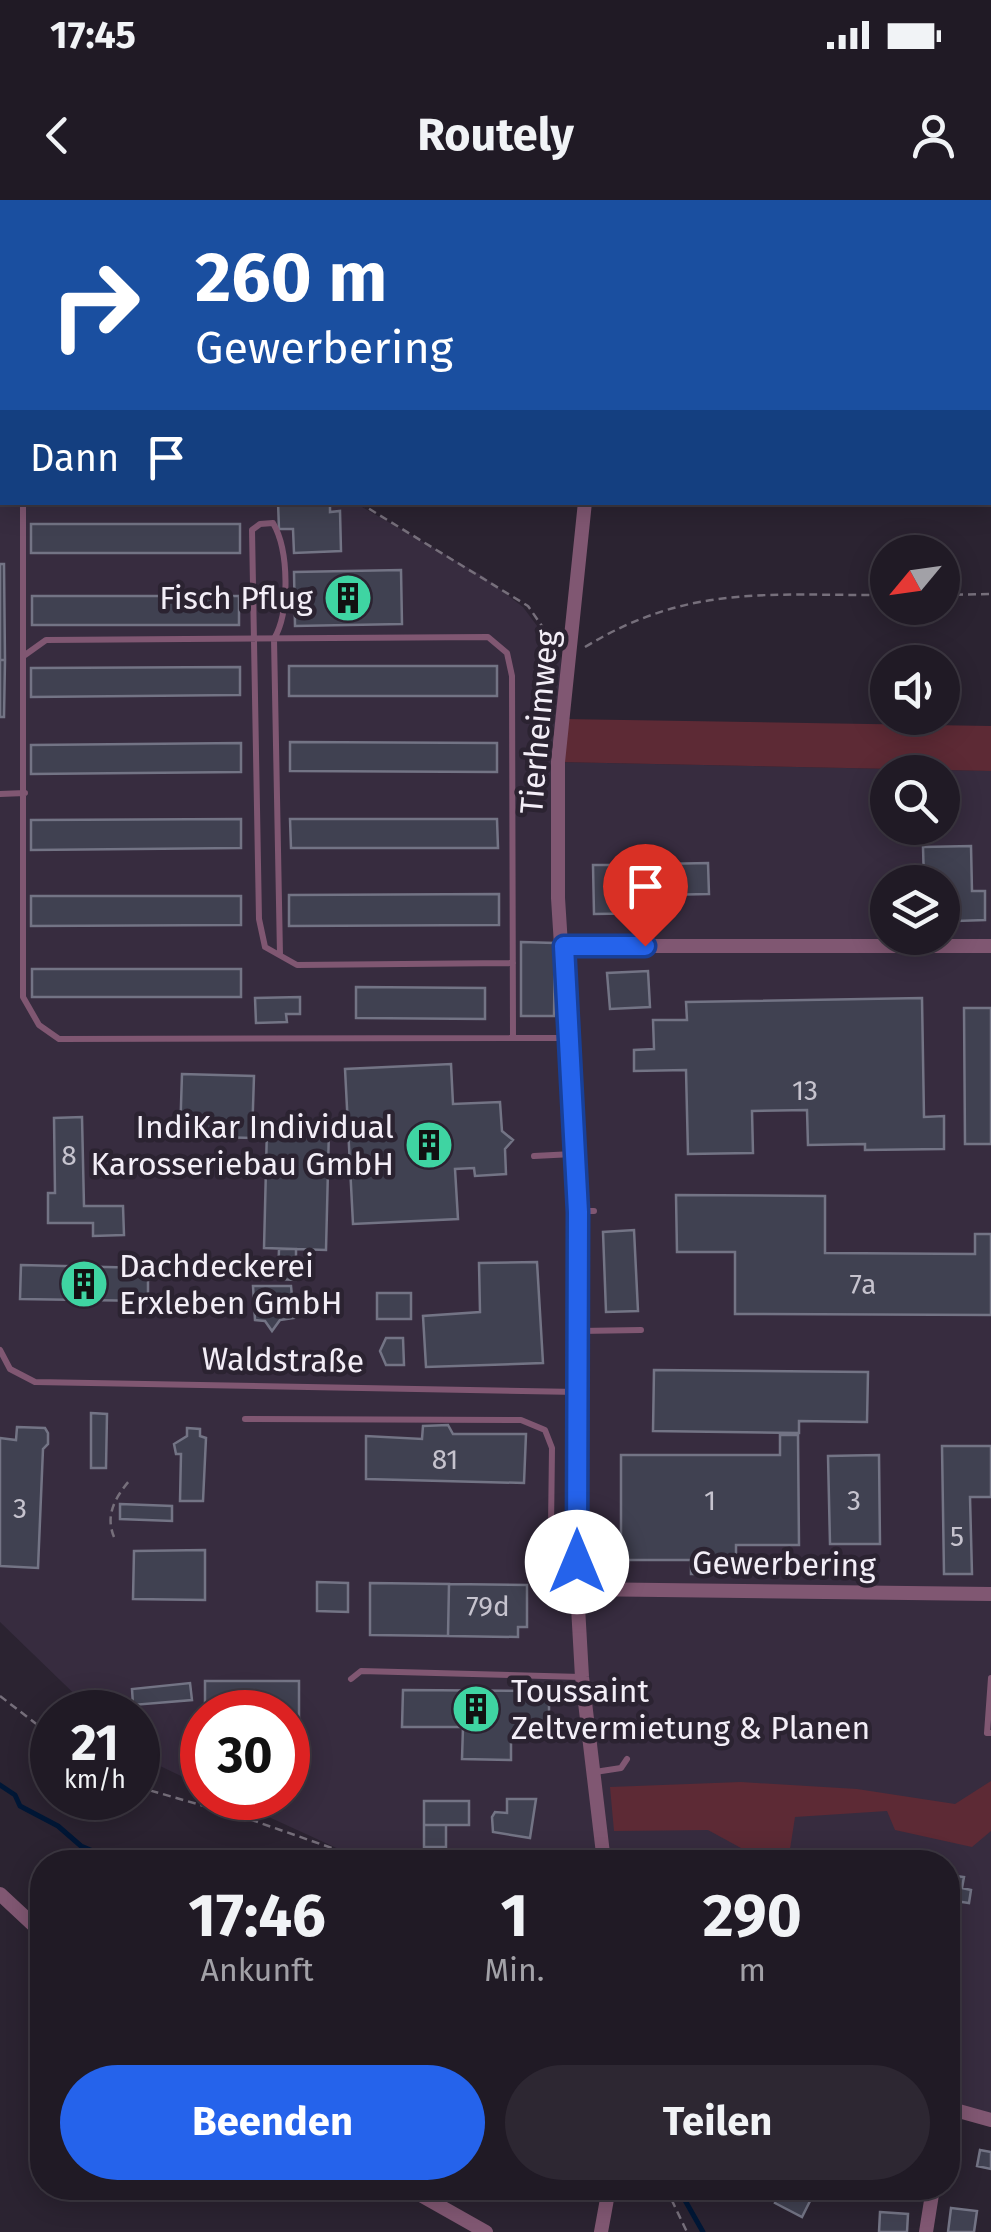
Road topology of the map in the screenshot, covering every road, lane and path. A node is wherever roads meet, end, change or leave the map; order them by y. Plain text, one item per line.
1 (23, 505) edge
2 (363, 505) edge
3 (584, 505) edge
4 (991, 594) edge
5 (870, 595) edge
6 (960, 595) edge
7 (274, 638) junction
8 (254, 639) junction
9 (571, 655) junction
10 (24, 656) junction
11 (25, 793) junction
12 (0, 794) edge
13 (564, 946) junction
14 (991, 946) edge
15 (280, 955) junction
16 (512, 963) junction
17 (512, 1036) junction
18 (568, 1038) junction
19 (574, 1154) junction
20 (534, 1156) dead end
21 (594, 1211) dead end
22 (578, 1212) junction
23 (642, 1330) dead end
24 (580, 1331) junction
25 (0, 1350) edge
26 (580, 1392) junction
27 (244, 1418) dead end
28 (129, 1481) dead end
29 (576, 1532) junction
30 (114, 1537) dead end
31 (577, 1590) junction
32 (991, 1594) edge
33 (582, 1677) junction
34 (991, 1678) edge
35 (351, 1680) dead end
36 (0, 1696) edge
37 (30, 1719) edge
38 (991, 1734) edge
39 (626, 1759) dead end
40 (594, 1772) junction
41 (160, 1793) edge
42 (338, 1850) edge
43 (602, 1850) edge
44 (0, 1894) edge
45 (30, 1921) edge
46 (960, 2111) edge
47 (991, 2120) edge
48 (429, 2200) edge
49 (607, 2200) edge
50 (671, 2200) edge
51 (931, 2200) edge
52 (486, 2232) edge
53 (601, 2232) edge
54 (686, 2232) edge
55 (926, 2232) edge

1 - 10 lane
2 - 9 path
3 - 9 street, Tierheimweg
4 - 6 path
5 - 9 path
7 - 8 lane
7 - 8 lane
7 - 15 lane
7 - 16 lane
8 - 10 lane
8 - 15 lane
9 - 13 street, Tierheimweg
10 - 11 lane
11 - 12 lane
11 - 17 lane
13 - 14 street
13 - 18 street, Tierheimweg
15 - 16 lane
16 - 17 lane
17 - 18 lane
18 - 19 street, Tierheimweg
19 - 20 lane
19 - 22 street, Tierheimweg
21 - 22 lane
22 - 24 street, Tierheimweg
23 - 24 lane
24 - 26 street, Tierheimweg
25 - 26 lane, Waldstraße
26 - 29 street, Tierheimweg
27 - 29 lane
28 - 30 path
29 - 31 street, Tierheimweg
31 - 32 street, Gewerbering
31 - 33 street, Tierheimweg
33 - 35 lane
33 - 40 street, Tierheimweg
34 - 38 lane
36 - 37 path
39 - 40 lane
40 - 43 street, Tierheimweg
41 - 42 path
44 - 45 street
46 - 47 street
48 - 52 street
49 - 53 street
50 - 54 path
51 - 55 street

